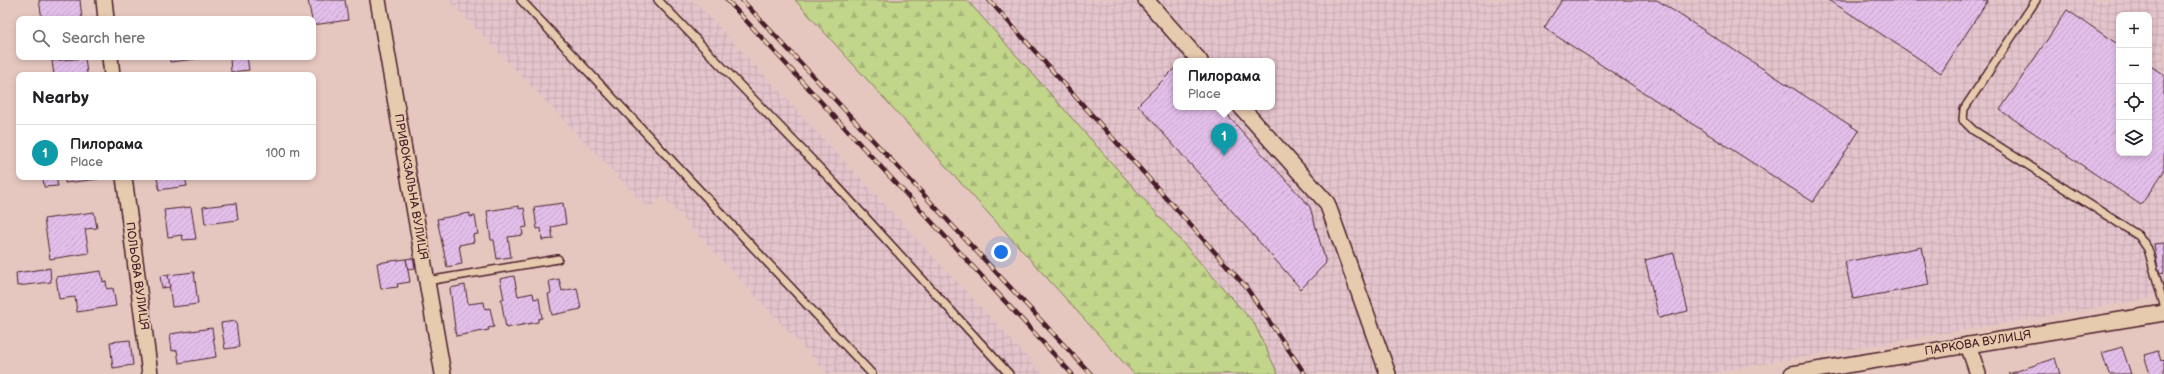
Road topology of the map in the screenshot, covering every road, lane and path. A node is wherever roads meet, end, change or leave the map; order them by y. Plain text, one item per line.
1 (104, 0) edge
2 (378, 0) edge
3 (521, 0) edge
4 (658, 0) edge
5 (1146, 0) edge
6 (2036, 0) edge
7 (106, 16) edge
8 (1197, 58) edge
9 (110, 60) edge
10 (112, 72) edge
11 (1244, 110) edge
12 (124, 180) edge
13 (558, 259) dead end
14 (427, 281) junction
15 (2164, 305) edge
16 (2164, 313) edge
17 (1968, 345) junction
18 (150, 374) edge
19 (443, 374) edge
20 (872, 374) edge
21 (1009, 374) edge
22 (1388, 374) edge
23 (1792, 374) edge
24 (1978, 374) edge

1 - 7 street
2 - 14 street, ПРИВОКЗАЛЬНА ВУЛИЦЯ
3 - 20 lane
4 - 21 lane
5 - 8 street
6 - 15 lane
9 - 10 street
11 - 22 street
12 - 18 street, ПОЛЬОВА ВУЛИЦЯ
13 - 14 lane
14 - 19 street, ПРИВОКЗАЛЬНА ВУЛИЦЯ
16 - 17 street, ПАРКОВА ВУЛИЦЯ
17 - 23 street, ПАРКОВА ВУЛИЦЯ
17 - 24 street

